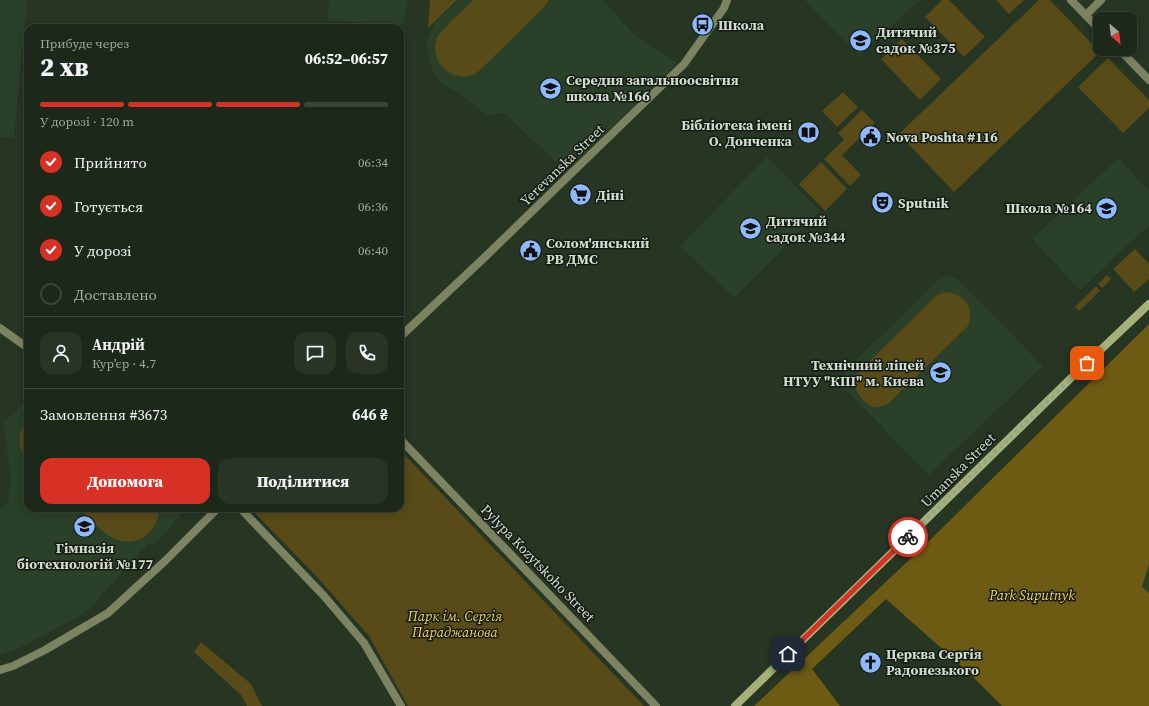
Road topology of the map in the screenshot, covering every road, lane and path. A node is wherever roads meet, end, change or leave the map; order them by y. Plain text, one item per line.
1 (727, 0) edge
2 (1071, 0) edge
3 (1101, 0) edge
4 (1086, 15) junction
5 (1093, 22) edge
6 (1126, 56) edge
7 (1149, 80) edge
8 (1149, 304) edge
9 (0, 328) edge
10 (404, 333) edge
11 (24, 345) edge
12 (404, 442) edge
13 (214, 512) edge
14 (244, 512) edge
15 (0, 670) edge
16 (400, 706) edge
17 (656, 706) edge
18 (735, 706) edge

1 - 10 street, Yerevanska Street
2 - 4 street
3 - 4 street
4 - 5 street
6 - 7 street
8 - 18 street, Umanska Street
9 - 11 street
12 - 17 street, Pylypa Kozytskoho Street
13 - 15 street
14 - 16 street

